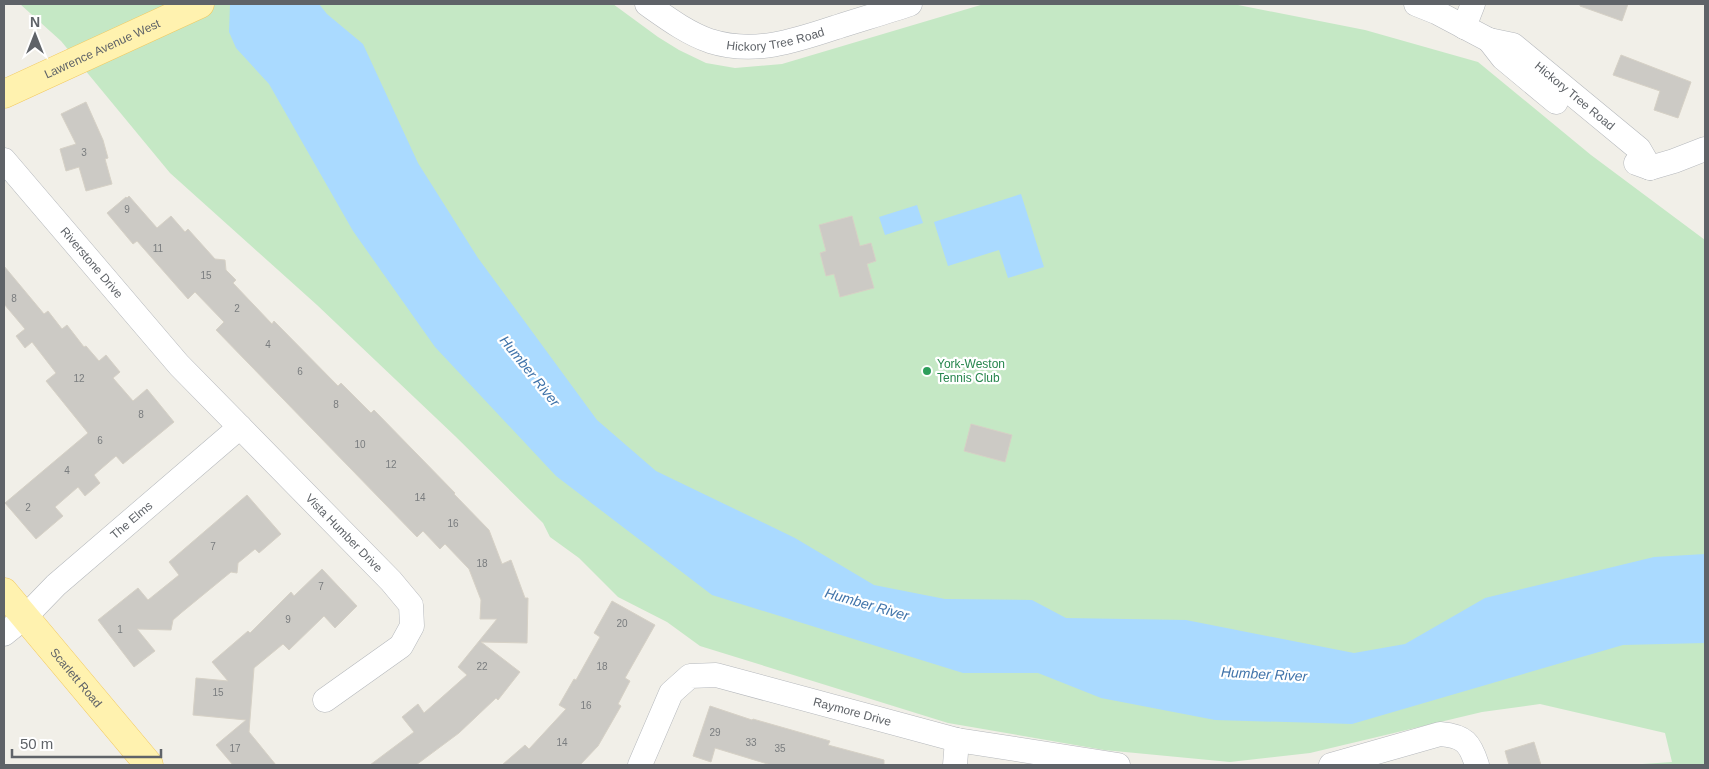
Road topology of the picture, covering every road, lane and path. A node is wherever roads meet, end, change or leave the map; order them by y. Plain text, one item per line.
1 (200, 4) edge
2 (648, 4) edge
3 (910, 4) edge
4 (1416, 4) edge
5 (1472, 4) edge
6 (1464, 27) junction
7 (4, 94) edge
8 (1705, 149) edge
9 (4, 160) edge
10 (179, 365) joint
11 (240, 427) junction
12 (4, 592) edge
13 (25, 617) junction
14 (4, 634) edge
15 (325, 700) dead end
16 (957, 740) junction
17 (149, 765) edge
18 (640, 765) edge
19 (955, 765) edge
20 (1118, 765) edge
21 (1330, 765) edge
22 (1477, 765) edge

1 - 7 main road, Lawrence Avenue West
2 - 3 street, Hickory Tree Road
4 - 6 street, Hickory Tree Road
5 - 6 street
6 - 8 street, Hickory Tree Road
9 - 10 street, Riverstone Drive
10 - 11 street, Vista Humber Drive
11 - 13 street, The Elms
11 - 15 street, Vista Humber Drive
12 - 13 main road, Scarlett Road
13 - 14 street, The Elms
13 - 17 main road, Scarlett Road
16 - 18 street, Raymore Drive
16 - 19 street
16 - 20 street, Raymore Drive
21 - 22 street

